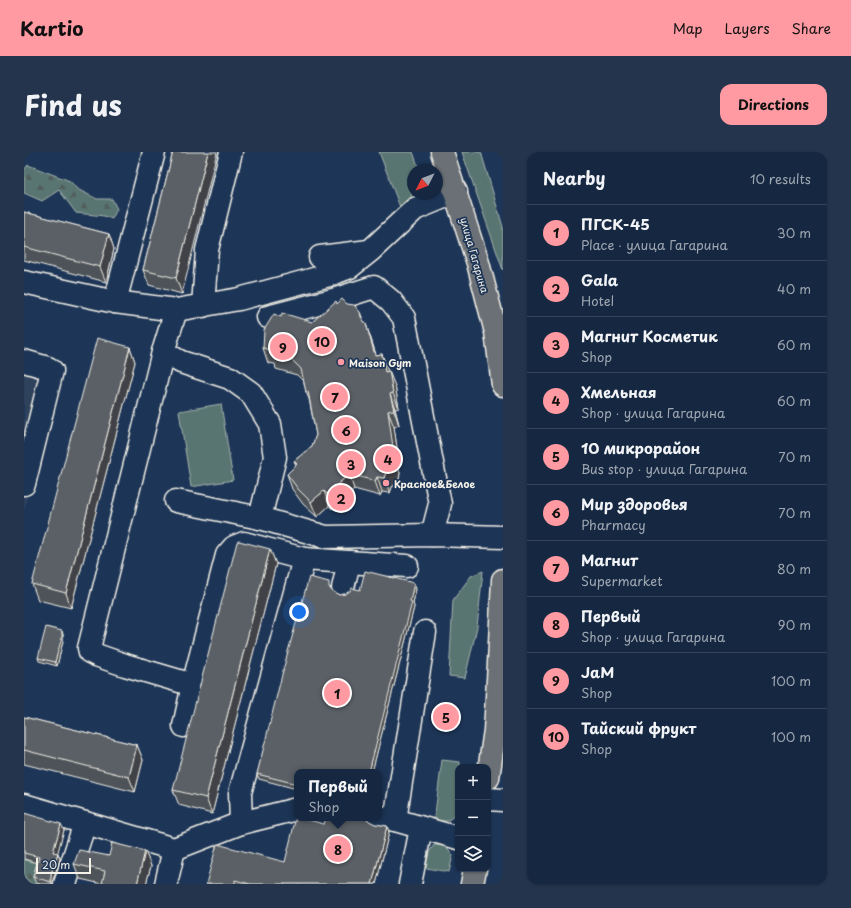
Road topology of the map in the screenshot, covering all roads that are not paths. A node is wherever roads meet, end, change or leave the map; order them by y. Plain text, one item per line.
1 (154, 152) edge
2 (231, 152) edge
3 (442, 152) edge
4 (456, 192) junction
5 (325, 266) junction
6 (24, 282) edge
7 (333, 300) junction
8 (115, 302) junction
9 (203, 306) junction
10 (176, 310) junction
11 (268, 317) dead end
12 (163, 352) junction
13 (24, 361) edge
14 (503, 380) edge
15 (503, 385) edge
16 (24, 484) edge
17 (176, 501) dead end
18 (260, 518) junction
19 (432, 534) junction
20 (503, 536) edge
21 (304, 559) junction
22 (349, 562) junction
23 (407, 566) dead end
24 (343, 588) dead end
25 (503, 591) edge
26 (425, 632) dead end
27 (193, 685) junction
28 (184, 726) dead end
29 (490, 764) edge
30 (491, 799) edge
31 (503, 800) edge
32 (24, 805) edge
33 (294, 810) edge
34 (387, 818) edge
35 (85, 823) junction
36 (241, 823) junction
37 (421, 828) junction
38 (455, 837) edge
39 (174, 849) junction
40 (474, 872) edge
41 (65, 884) edge
42 (166, 884) edge
43 (410, 884) edge
44 (472, 884) edge

1 - 8 street
2 - 9 street
3 - 4 main road, улица Гагарина
4 - 5 street
4 - 14 main road, улица Гагарина
5 - 7 street
5 - 9 street
6 - 8 street
7 - 11 street
7 - 19 street
8 - 10 street
9 - 10 street
10 - 12 street
12 - 18 street
12 - 27 street
13 - 16 street
14 - 15 main road, улица Гагарина
17 - 18 street
18 - 19 street
19 - 20 street
21 - 22 street
21 - 27 street
21 - 36 street
22 - 23 street
22 - 24 street
25 - 29 main road
26 - 34 street
27 - 28 street
30 - 31 street
32 - 35 street
33 - 36 street
34 - 37 street
35 - 39 street
35 - 41 street
36 - 39 street
37 - 38 street
37 - 43 street
39 - 42 street
40 - 44 main road

